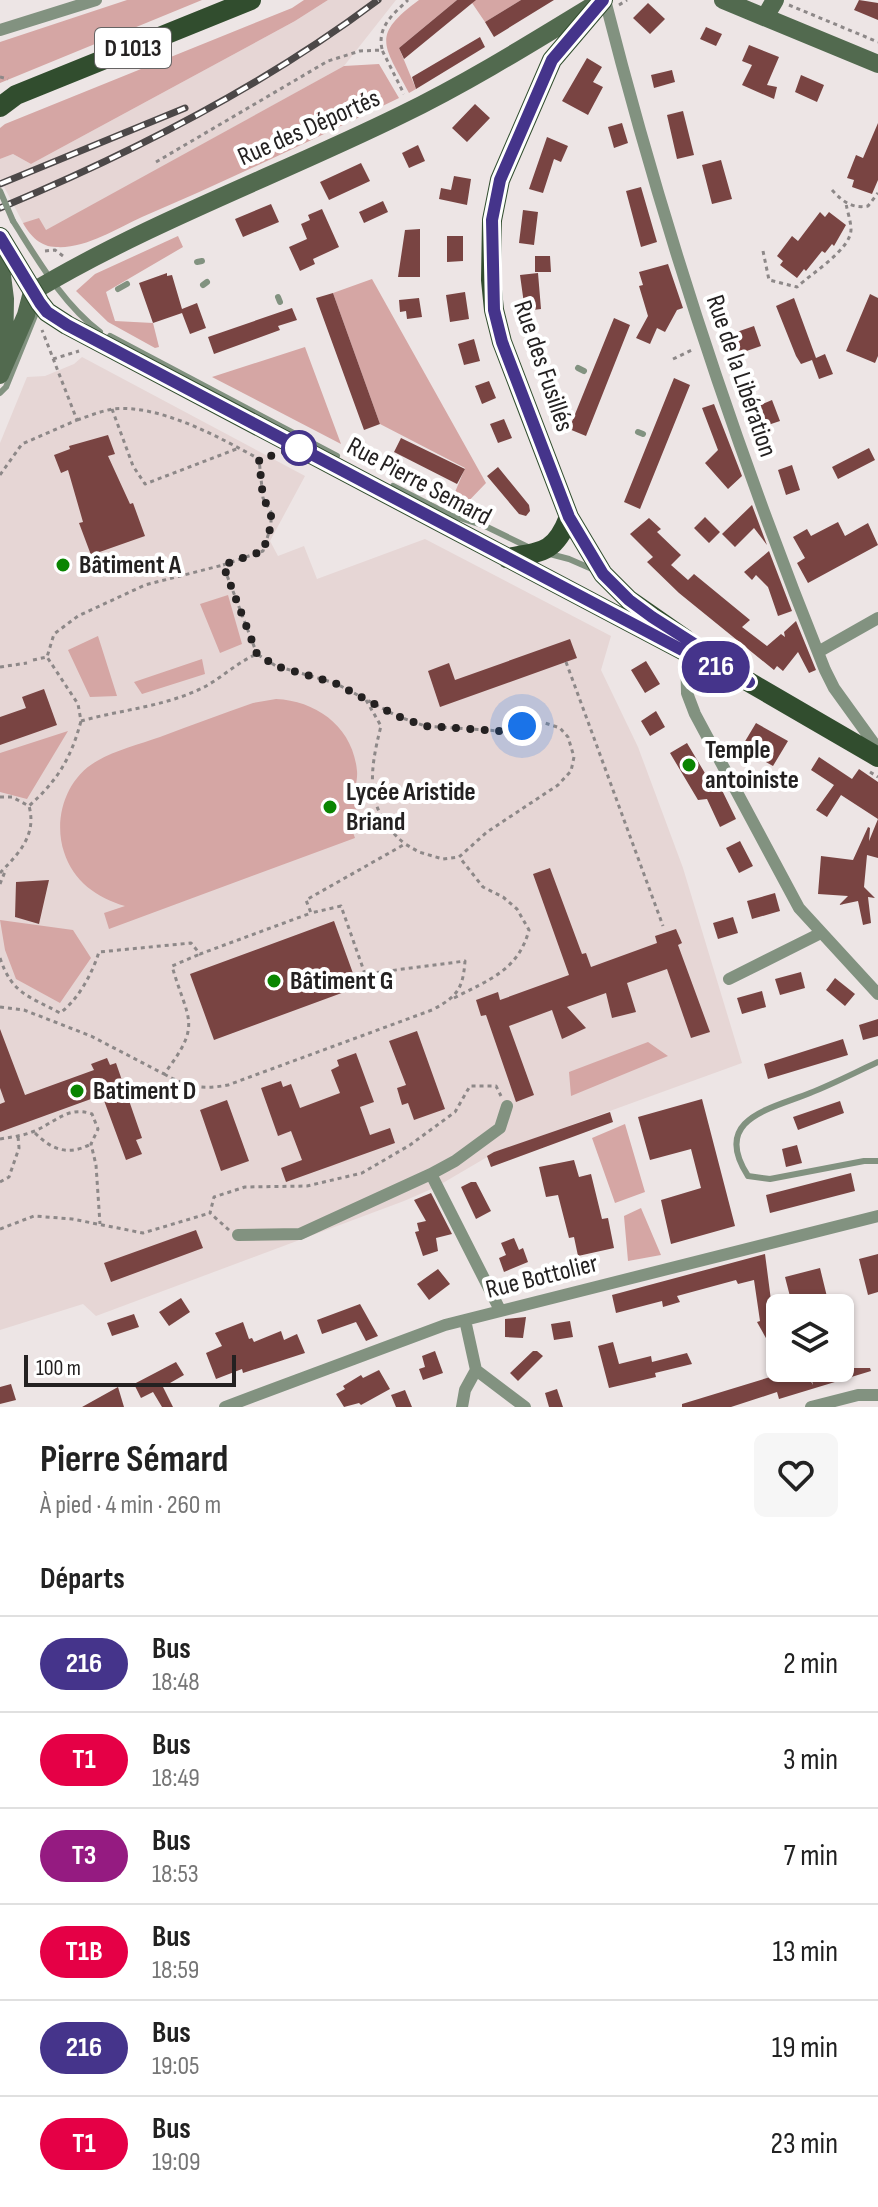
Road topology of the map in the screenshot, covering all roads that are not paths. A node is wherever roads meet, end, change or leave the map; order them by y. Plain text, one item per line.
1 (96, 0) edge
2 (251, 0) edge
3 (603, 0) edge
4 (723, 0) edge
5 (776, 0) edge
6 (765, 17) junction
7 (0, 30) edge
8 (878, 64) edge
9 (7, 96) edge
10 (0, 191) edge
11 (0, 237) edge
12 (1, 271) edge
13 (127, 284) dead end
14 (118, 289) dead end
15 (40, 300) junction
16 (2, 370) edge
17 (0, 393) edge
18 (347, 462) dead end
19 (386, 482) dead end
20 (569, 517) junction
21 (542, 552) junction
22 (507, 558) junction
23 (603, 574) junction
24 (878, 618) edge
25 (686, 652) junction
26 (818, 652) junction
27 (749, 682) junction
28 (878, 749) edge
29 (878, 757) edge
30 (821, 933) junction
31 (729, 979) dead end
32 (878, 994) edge
33 (878, 1062) edge
34 (507, 1106) road end
35 (878, 1161) edge
36 (431, 1174) junction
37 (878, 1216) edge
38 (238, 1235) road end
39 (500, 1310) junction
40 (465, 1320) junction
41 (476, 1370) junction
42 (878, 1395) edge
43 (225, 1407) edge
44 (462, 1407) edge
45 (525, 1407) edge
46 (811, 1407) edge

1 - 7 street
2 - 9 main road, D 1013
3 - 15 main road, Rue des Déportés
3 - 20 main road, Rue des Fusillés
3 - 26 street, Rue de la Libération
4 - 6 main road
5 - 6 main road
6 - 8 main road
10 - 15 lane, bridge
11 - 15 main road
12 - 16 main road
13 - 14 lane
15 - 16 main road
15 - 17 lane
15 - 18 lane
15 - 22 main road, Rue Pierre Semard
19 - 21 lane
20 - 21 main road
20 - 23 main road, Rue des Fusillés
21 - 22 main road
21 - 23 lane
22 - 25 main road, Rue Pierre Semard
23 - 27 main road, Rue Pierre Semard
24 - 26 street
25 - 27 main road, Rue Pierre Semard
25 - 30 street
26 - 28 street, Rue de la Libération
27 - 29 main road, Rue Pierre Semard
30 - 31 street
30 - 32 street
33 - 35 lane
34 - 36 street
36 - 38 street
36 - 39 street
37 - 39 street, Rue Bottolier
39 - 40 street, Rue Bottolier
40 - 41 street
40 - 43 street, Rue Bottolier
41 - 44 street
41 - 45 street
42 - 46 street

